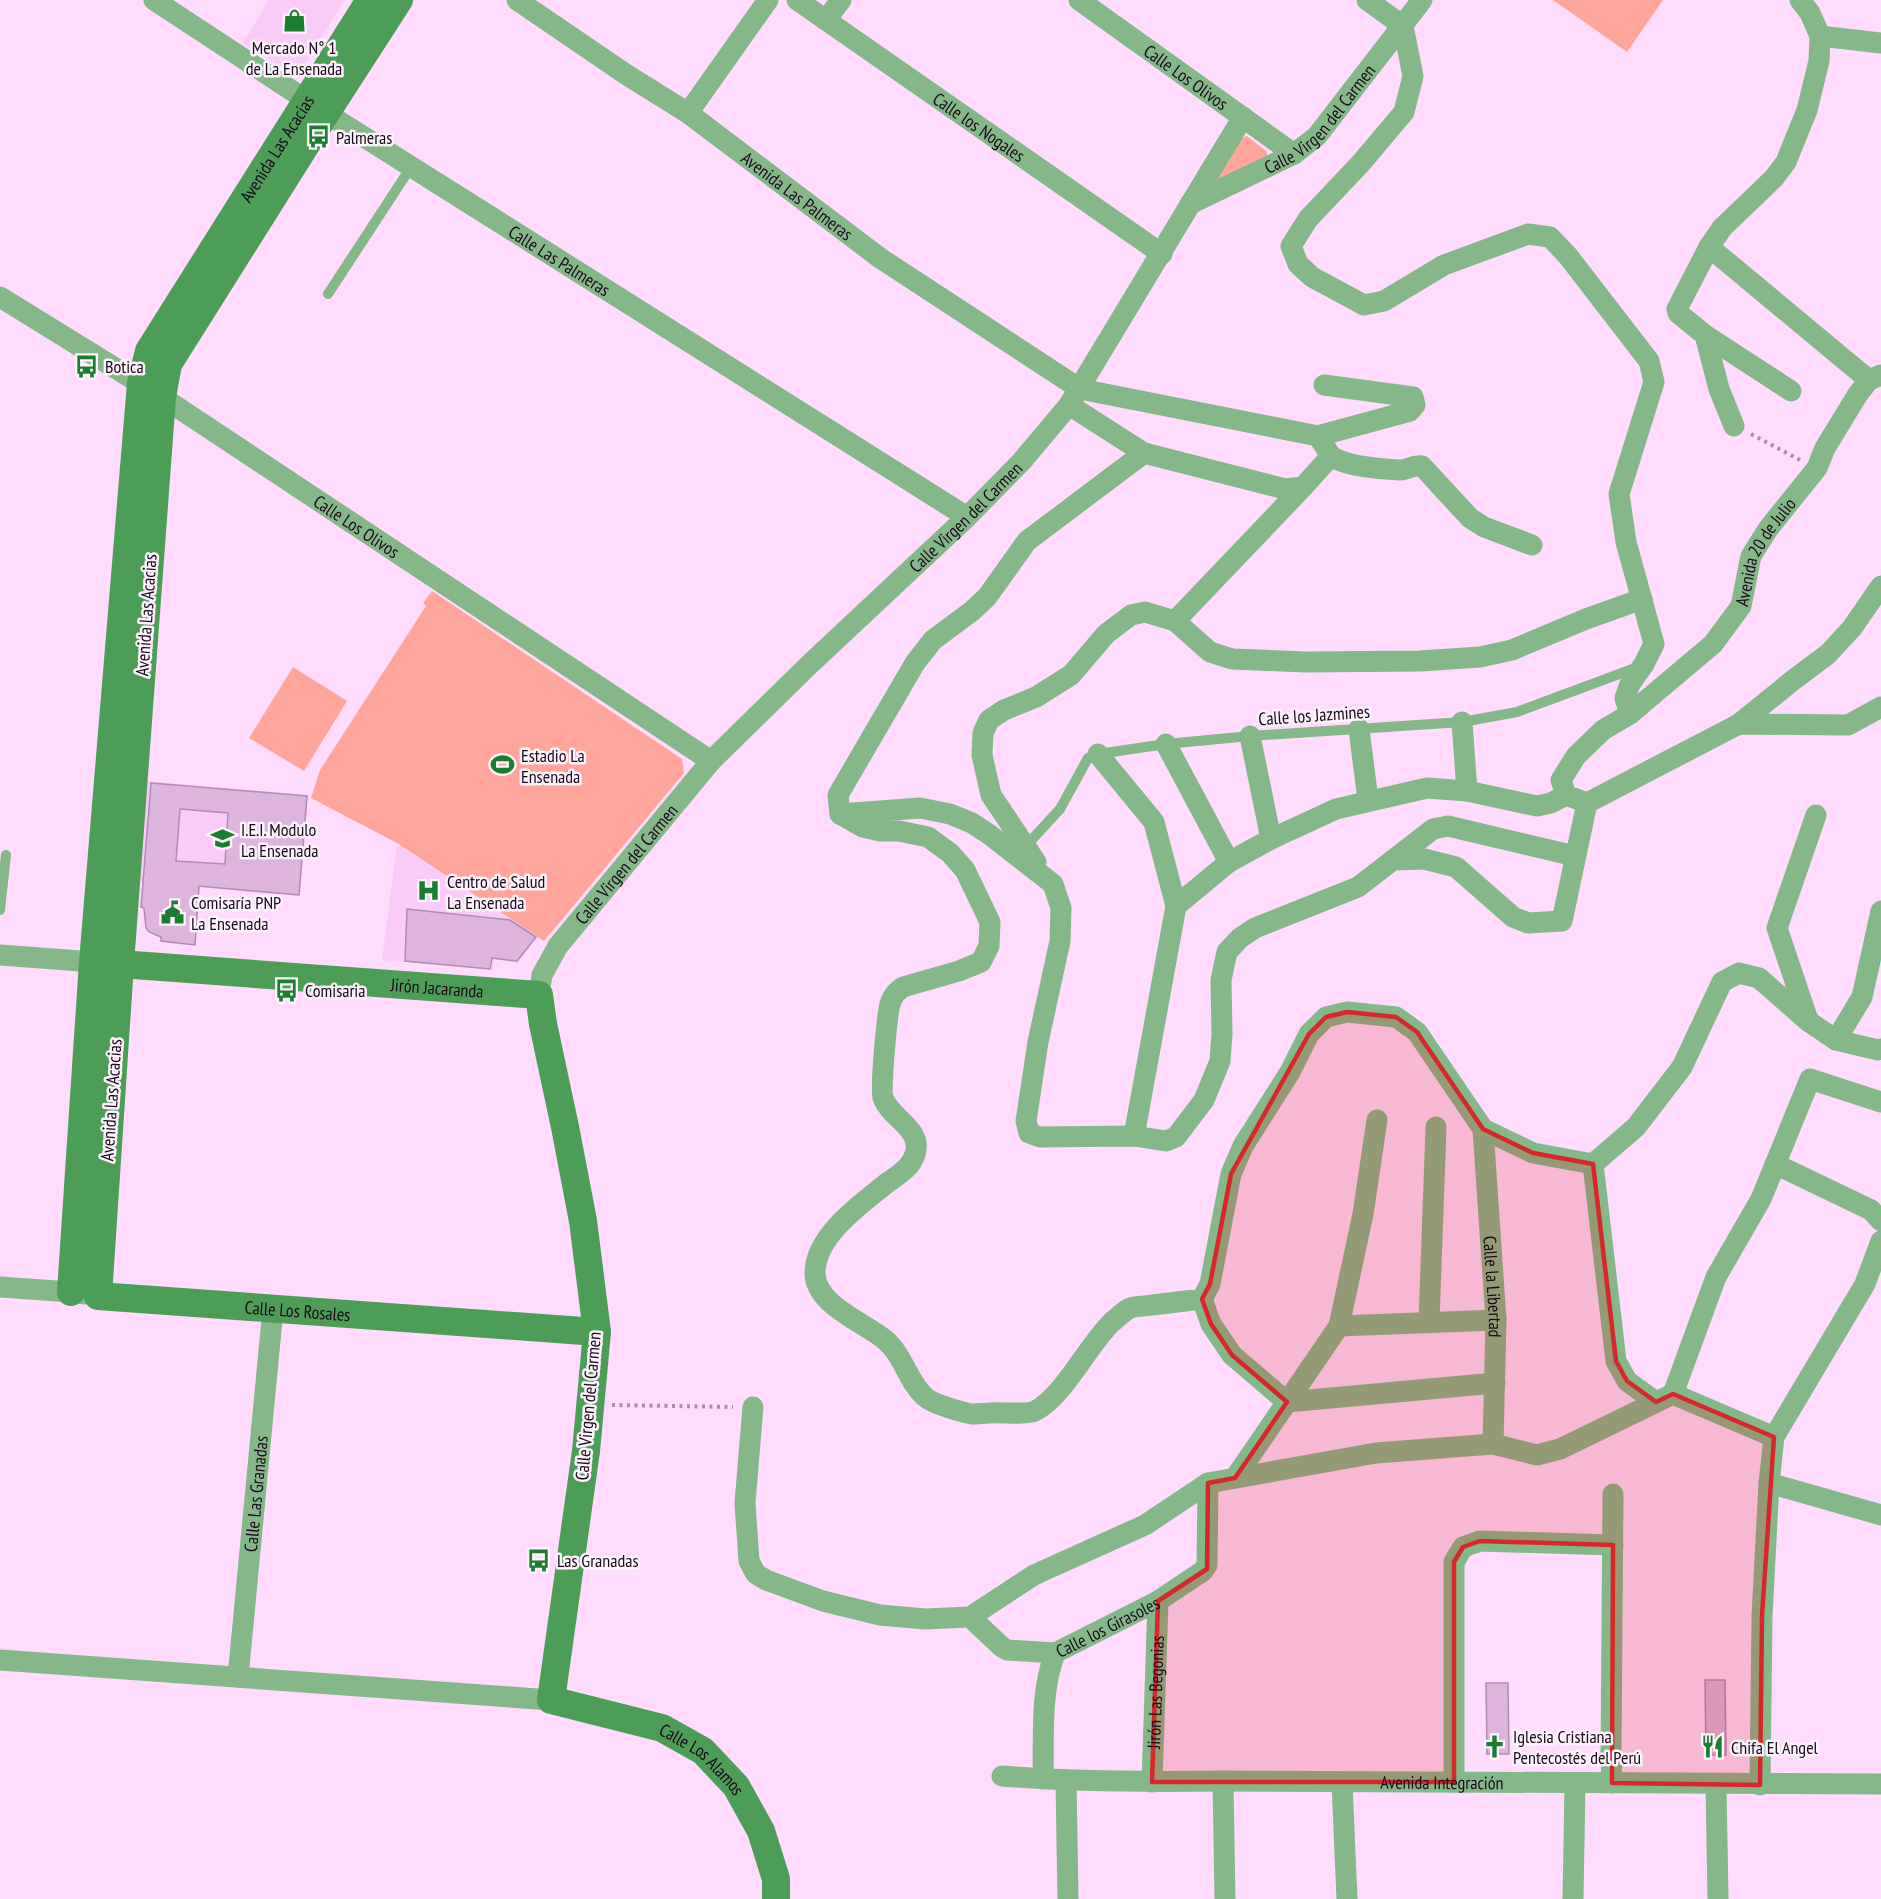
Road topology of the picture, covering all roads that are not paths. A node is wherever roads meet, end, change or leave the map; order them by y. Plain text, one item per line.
1 (154, 0) edge
2 (370, 0) edge
3 (399, 0) edge
4 (517, 0) edge
5 (768, 0) edge
6 (797, 0) edge
7 (841, 0) edge
8 (1079, 0) edge
9 (1367, 0) edge
10 (1422, 0) edge
11 (1800, 0) edge
12 (826, 20) junction
13 (1403, 26) junction
14 (1820, 36) junction
15 (1881, 43) edge
16 (316, 106) junction
17 (688, 113) junction
18 (1243, 117) junction
19 (1294, 154) junction
20 (411, 167) junction
21 (1189, 204) junction
22 (1709, 247) junction
23 (1162, 254) junction
24 (328, 294) dead end
25 (0, 297) edge
26 (1705, 335) junction
27 (1875, 377) edge
28 (1324, 385) dead end
29 (152, 390) junction
30 (1791, 391) dead end
31 (1075, 397) junction
32 (1734, 426) road end
33 (1318, 436) junction
34 (1144, 453) junction
35 (1331, 456) junction
36 (1303, 487) junction
37 (967, 517) junction
38 (1532, 545) dead end
39 (1881, 586) edge
40 (1642, 600) junction
41 (1175, 621) junction
42 (1644, 664) junction
43 (1881, 707) edge
44 (1630, 714) junction
45 (1462, 722) junction
46 (1739, 724) junction
47 (1359, 729) junction
48 (1250, 736) junction
49 (1166, 744) junction
50 (1098, 754) junction
51 (711, 761) junction
52 (1467, 791) junction
53 (1566, 795) junction
54 (1368, 800) junction
55 (1587, 803) junction
56 (840, 814) junction
57 (1816, 815) dead end
58 (1271, 839) junction
59 (1025, 847) junction
60 (6, 855) dead end
61 (1575, 856) junction
62 (1393, 860) junction
63 (1229, 862) junction
64 (1053, 884) junction
65 (1176, 906) junction
66 (0, 910) edge
67 (1881, 911) edge
68 (0, 955) edge
69 (106, 963) junction
70 (540, 995) junction
71 (1808, 1021) junction
72 (1836, 1040) junction
73 (1881, 1049) edge
74 (1881, 1102) edge
75 (1377, 1120) dead end
76 (1436, 1127) dead end
77 (1483, 1129) junction
78 (1134, 1136) junction
79 (1593, 1164) junction
80 (1775, 1164) junction
81 (1881, 1221) edge
82 (1881, 1241) edge
83 (0, 1287) edge
84 (84, 1294) junction
85 (1202, 1299) junction
86 (273, 1309) junction
87 (1496, 1320) junction
88 (1429, 1322) junction
89 (1339, 1326) junction
90 (597, 1332) junction
91 (1495, 1383) junction
92 (1664, 1398) junction
93 (1287, 1402) junction
94 (753, 1407) road end
95 (1774, 1437) junction
96 (1493, 1444) junction
97 (1235, 1478) junction
98 (1208, 1483) junction
99 (1769, 1483) junction
100 (1613, 1494) dead end
101 (1881, 1515) edge
102 (1613, 1545) junction
103 (1158, 1601) junction
104 (970, 1617) junction
105 (1054, 1653) junction
106 (0, 1660) edge
107 (238, 1677) junction
108 (552, 1700) junction
109 (1002, 1776) dead end
110 (1043, 1779) junction
111 (1066, 1780) junction
112 (1223, 1781) junction
113 (1152, 1782) junction
114 (1342, 1782) junction
115 (1454, 1782) junction
116 (1612, 1783) junction
117 (1575, 1784) junction
118 (1716, 1784) junction
119 (1881, 1784) edge
120 (1760, 1785) junction
121 (776, 1899) edge
122 (1068, 1899) edge
123 (1225, 1899) edge
124 (1347, 1899) edge
125 (1574, 1899) edge
126 (1718, 1899) edge

1 - 16 street, Calle Las Palmeras
2 - 16 street, Avenida Las Acacias
3 - 16 street, Avenida Las Acacias
4 - 17 street, Avenida Las Palmeras
5 - 17 street
6 - 12 street, Calle los Nogales
7 - 12 street
8 - 18 street, Calle Los Olivos
9 - 13 street
10 - 13 street, Calle Virgen del Carmen
11 - 14 street
12 - 23 street, Calle los Nogales
13 - 19 street, Calle Virgen del Carmen
13 - 40 street
14 - 15 street
14 - 22 street
16 - 20 street, Calle Las Palmeras
16 - 29 street, Avenida Las Acacias
17 - 31 street, Avenida Las Palmeras
18 - 19 street, Calle Los Olivos
18 - 21 street, Calle Virgen del Carmen
19 - 21 street, Calle Virgen del Carmen
20 - 24 lane
20 - 37 street, Calle Las Palmeras
21 - 23 street, Calle Virgen del Carmen
22 - 26 street
22 - 27 street
23 - 31 street, Calle Virgen del Carmen
25 - 29 street, Calle Los Olivos
26 - 30 street
26 - 32 street
27 - 44 street, Avenida 20 de Julio
28 - 33 street
29 - 51 street, Calle Los Olivos
29 - 69 street, Avenida Las Acacias
31 - 33 street
31 - 34 street, Avenida Las Palmeras
31 - 37 street, Calle Virgen del Carmen
33 - 35 street
34 - 36 street, Avenida Las Palmeras
34 - 56 street
35 - 36 street
35 - 38 street
36 - 41 street
37 - 51 street, Calle Virgen del Carmen
39 - 46 street
40 - 41 street
40 - 42 street
41 - 59 street
42 - 44 street
42 - 45 lane, Calle los Jazmines
43 - 46 street
44 - 53 street, Avenida 20 de Julio
45 - 47 lane, Calle los Jazmines
45 - 52 street
46 - 55 street
47 - 48 lane, Calle los Jazmines
47 - 54 street
48 - 49 lane, Calle los Jazmines
48 - 58 street
49 - 50 lane, Calle los Jazmines
49 - 63 street
50 - 59 lane
50 - 65 street
51 - 70 street, Calle Virgen del Carmen
52 - 53 street
52 - 54 street
53 - 55 street
54 - 58 street
55 - 61 street
56 - 64 street
56 - 85 street
57 - 71 street
58 - 63 street
59 - 64 street
60 - 66 lane
61 - 62 street
61 - 62 street
62 - 78 street
63 - 65 street
64 - 78 street
65 - 78 street
67 - 72 street
68 - 69 street
69 - 70 street, Jirón Jacaranda
69 - 84 street, Avenida Las Acacias
70 - 90 street, Calle Virgen del Carmen
71 - 72 street
71 - 79 street
72 - 73 street
74 - 80 street
75 - 89 street
76 - 88 street
77 - 79 street
77 - 85 street
77 - 87 street, Calle la Libertad
79 - 92 street
80 - 81 street
80 - 92 street
82 - 95 street
83 - 84 street, Calle Los Rosales
84 - 86 street, Calle Los Rosales
85 - 93 street
86 - 90 street, Calle Los Rosales
86 - 107 street, Calle Las Granadas
87 - 88 street
87 - 91 street, Calle la Libertad
88 - 89 street
89 - 93 street
90 - 108 street, Calle Virgen del Carmen
91 - 93 street
91 - 96 street, Calle la Libertad
92 - 95 street
92 - 96 street
93 - 97 street
94 - 104 street
95 - 99 street
96 - 97 street
97 - 98 street
98 - 103 street, Calle los Girasoles
98 - 104 street
99 - 101 street
99 - 120 street
100 - 102 street
102 - 115 street
102 - 116 street
103 - 105 street, Calle los Girasoles
103 - 113 street, Jirón Las Begonias
104 - 105 street
105 - 110 street, Calle los Girasoles
106 - 107 street
107 - 108 street
108 - 121 street, Calle Los Alamos
109 - 110 street, Avenida Integración
110 - 111 street, Avenida Integración
111 - 113 street, Avenida Integración
111 - 122 street
112 - 113 street, Avenida Integración
112 - 114 street, Avenida Integración
112 - 123 street
114 - 115 street, Avenida Integración
114 - 124 street
115 - 117 street, Avenida Integración
116 - 117 street, Avenida Integración
116 - 118 street, Avenida Integración
117 - 125 street
118 - 120 street, Avenida Integración
118 - 126 street
119 - 120 street, Avenida Integración

